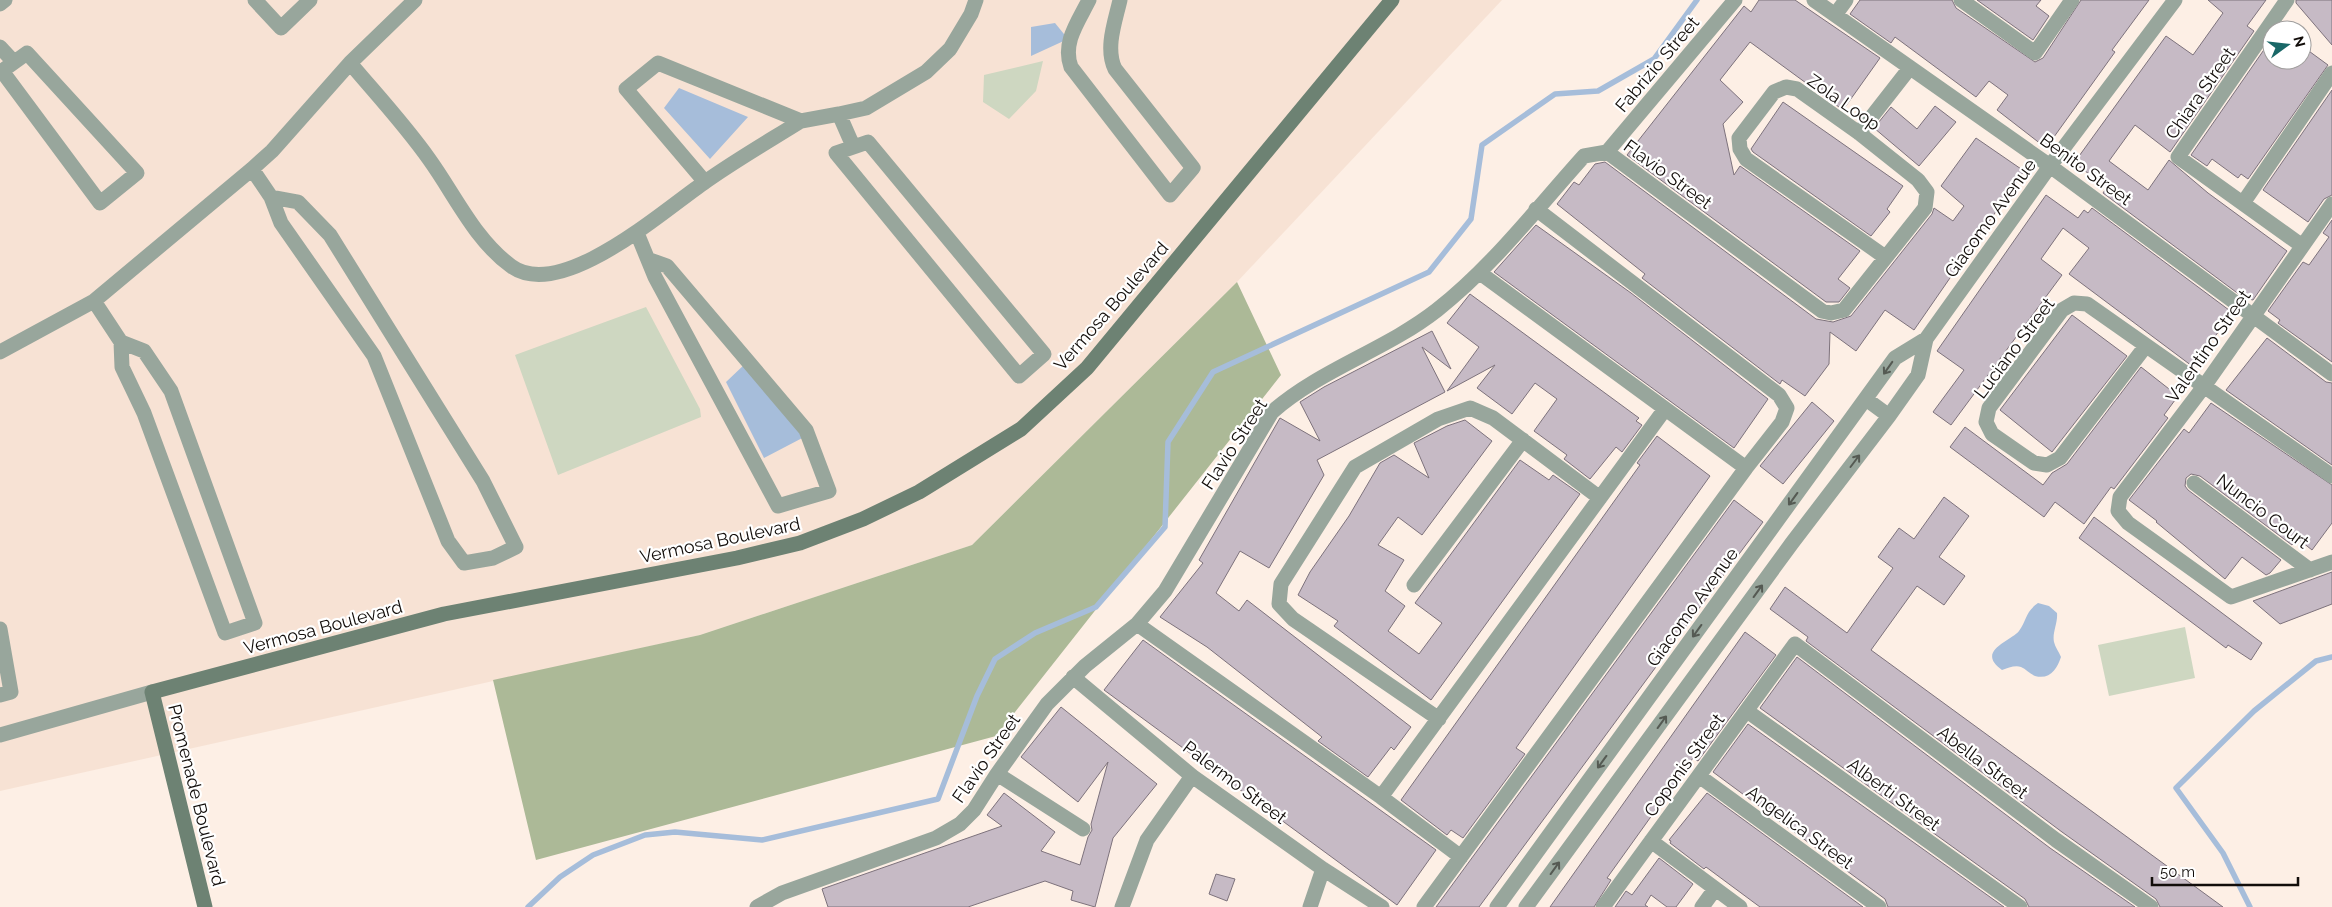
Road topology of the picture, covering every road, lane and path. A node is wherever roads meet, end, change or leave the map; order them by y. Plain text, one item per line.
1 (5, 0) edge
2 (255, 0) edge
3 (310, 0) edge
4 (415, 0) edge
5 (976, 0) edge
6 (1089, 0) edge
7 (1120, 0) edge
8 (1392, 0) edge
9 (1735, 0) edge
10 (1814, 0) edge
11 (1846, 0) edge
12 (1961, 0) edge
13 (2072, 0) edge
14 (2175, 0) edge
15 (2287, 0) edge
16 (0, 4) edge
17 (1835, 15) junction
18 (0, 47) edge
19 (13, 61) junction
20 (350, 63) junction
21 (1909, 69) junction
22 (2332, 73) edge
23 (839, 114) junction
24 (801, 121) junction
25 (1859, 133) junction
26 (853, 146) junction
27 (1607, 152) junction
28 (2050, 166) junction
29 (252, 169) junction
30 (705, 182) junction
31 (270, 197) junction
32 (2243, 203) junction
33 (2332, 204) edge
34 (1536, 209) junction
35 (637, 233) junction
36 (2301, 245) junction
37 (1885, 257) junction
38 (650, 260) junction
39 (1480, 274) junction
40 (94, 301) junction
41 (1831, 313) joint
42 (2254, 314) junction
43 (1926, 339) junction
44 (121, 342) junction
45 (2145, 347) junction
46 (0, 352) edge
47 (2332, 374) edge
48 (2204, 385) junction
49 (1866, 399) junction
50 (1665, 409) junction
51 (1889, 416) junction
52 (1523, 440) junction
53 (1746, 468) junction
54 (2332, 476) edge
55 (2194, 483) dead end
56 (1600, 498) junction
57 (2332, 562) edge
58 (2310, 570) junction
59 (1414, 585) dead end
60 (1137, 624) junction
61 (0, 629) edge
62 (1795, 644) joint
63 (1073, 677) junction
64 (152, 692) junction
65 (0, 695) edge
66 (1747, 711) junction
67 (1439, 718) junction
68 (0, 735) edge
69 (997, 774) junction
70 (1192, 776) junction
71 (1699, 776) junction
72 (1381, 797) junction
73 (1083, 829) dead end
74 (1651, 841) junction
75 (1461, 856) junction
76 (1323, 869) junction
77 (1715, 888) junction
78 (205, 907) edge
79 (757, 907) edge
80 (1122, 907) edge
81 (1310, 907) edge
82 (1382, 907) edge
83 (1424, 907) edge
84 (1497, 907) edge
85 (1526, 907) edge
86 (1603, 907) edge
87 (1702, 907) edge
88 (1740, 907) edge
89 (1880, 907) edge
90 (2020, 907) edge
91 (2151, 907) edge

1 - 16 street
2 - 3 street
4 - 20 street
5 - 23 street
6 - 7 street
8 - 64 main road, Vermosa Boulevard
9 - 27 street, Fabrizio Street
10 - 17 street, Benito Street
11 - 17 street
12 - 13 street
14 - 28 street, Giacomo Avenue
15 - 32 street, Chiara Street
17 - 21 street, Benito Street
18 - 19 street
19 - 19 street
20 - 29 street
20 - 35 street
21 - 25 street
21 - 28 street, Benito Street
22 - 32 street
23 - 24 street
23 - 26 street
24 - 30 street
24 - 30 street
25 - 37 street, Zola Loop
25 - 37 street, Zola Loop
26 - 26 street
27 - 34 street, Flavio Street
27 - 41 street, Flavio Street
28 - 42 street, Benito Street
28 - 43 street, Giacomo Avenue
29 - 31 street
29 - 40 street
30 - 35 street
31 - 31 street
32 - 36 street, Chiara Street
33 - 36 street, Valentino Street
34 - 39 street, Flavio Street
34 - 53 street
35 - 38 street
36 - 42 street, Valentino Street
37 - 41 street, Zola Loop
38 - 38 street
39 - 50 street
39 - 60 street, Flavio Street
40 - 44 street
40 - 46 street
42 - 47 street, Benito Street
42 - 48 street, Valentino Street
43 -> 49 street, Giacomo Avenue
43 - 51 street, Giacomo Avenue
44 - 44 street
45 - 45 street, Luciano Street
45 - 48 street, Luciano Street
48 - 54 street, Luciano Street
48 - 58 street, Valentino Street
49 - 51 street
49 -> 84 street, Giacomo Avenue
50 - 53 street
50 - 56 street
85 -> 51 street, Giacomo Avenue
52 - 56 street
52 - 59 street
52 - 67 street
53 - 75 street
55 - 58 street, Nuncio Court
56 - 67 street
57 - 58 street
60 - 63 street, Flavio Street
60 - 72 street
61 - 65 street
62 - 66 street, Coponis Street
62 - 91 street, Abella Street
63 - 69 street, Flavio Street
63 - 70 street, Palermo Street
64 - 68 street, Vermosa Boulevard
64 - 78 main road, Promenade Boulevard
66 - 71 street, Coponis Street
66 - 90 street, Alberti Street
67 - 72 street
69 - 73 street
69 - 79 street, Flavio Street
70 - 76 street, Palermo Street
70 - 80 street
71 - 74 street, Coponis Street
71 - 89 street, Angelica Street
72 - 75 street
74 - 77 street
74 - 86 street, Coponis Street
75 - 83 street
76 - 81 street
76 - 82 street, Palermo Street
77 - 87 street
77 - 88 street

